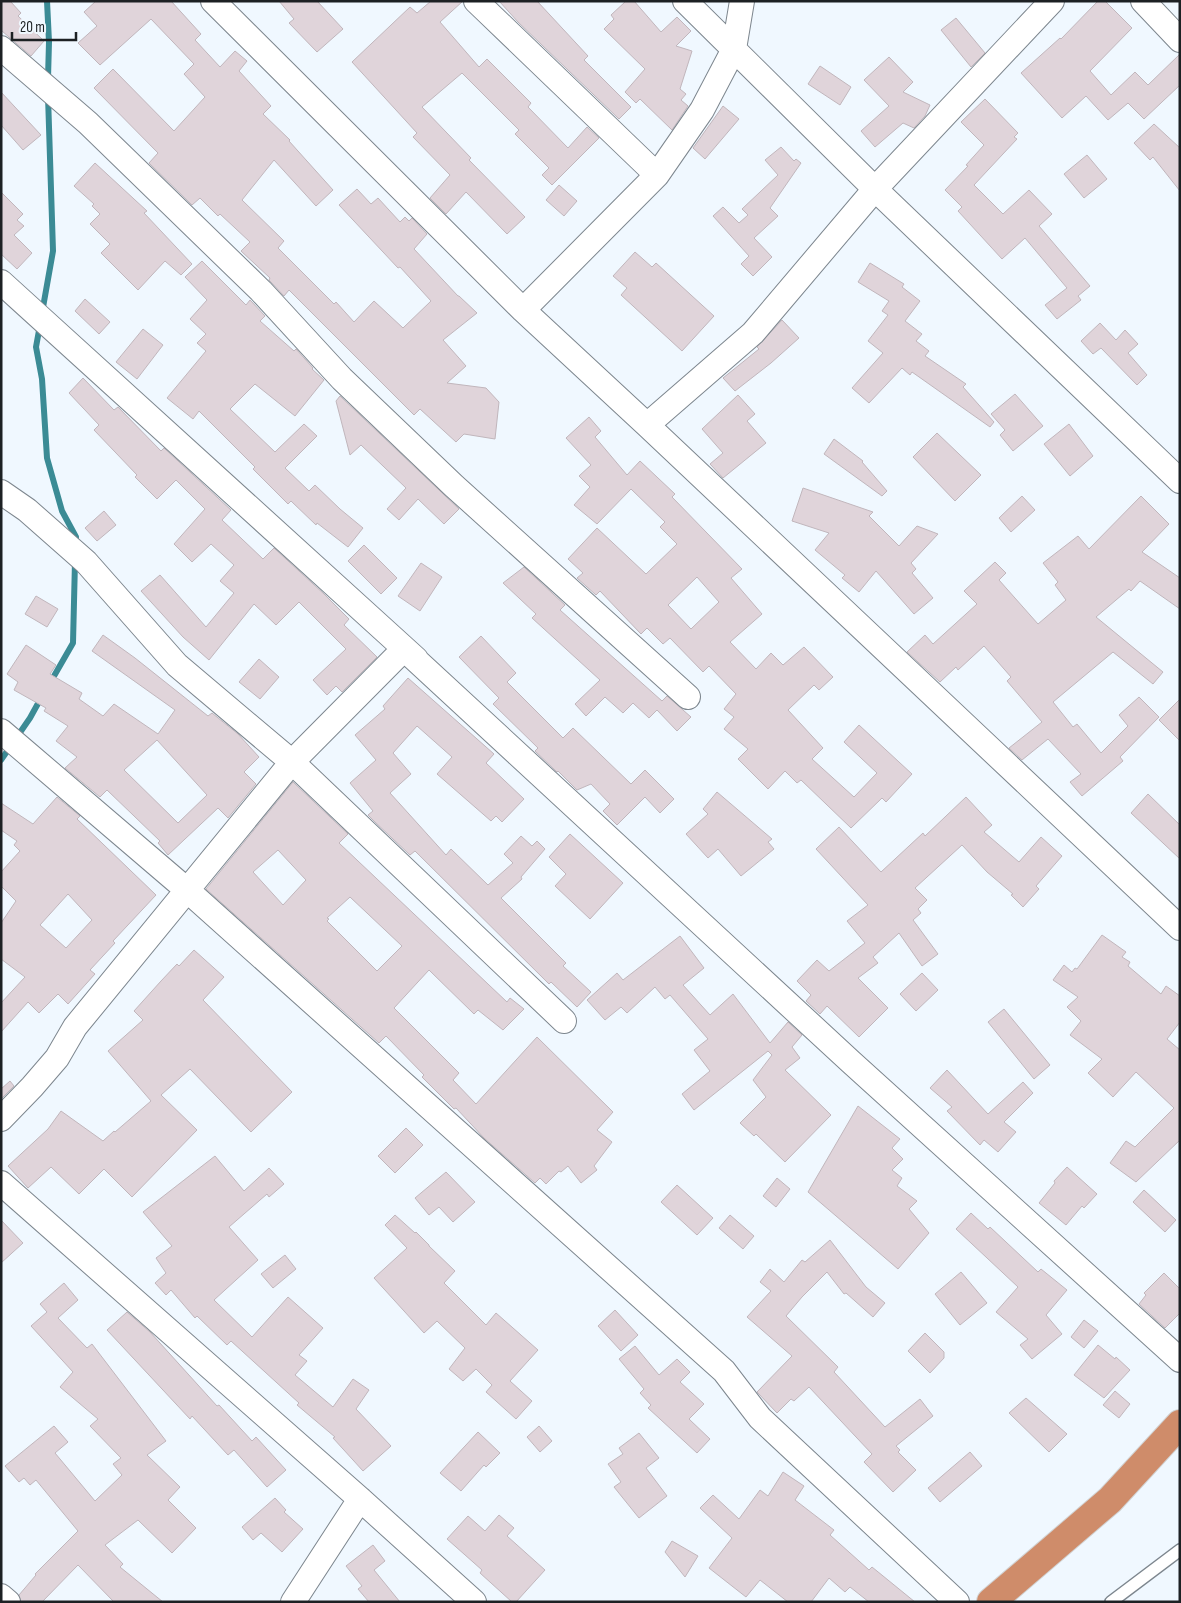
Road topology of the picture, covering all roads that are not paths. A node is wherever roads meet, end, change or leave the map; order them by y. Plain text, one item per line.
1 (213, 1) edge
2 (476, 1) edge
3 (685, 1) edge
4 (742, 1) edge
5 (1052, 1) edge
6 (1143, 1) edge
7 (1180, 40) edge
8 (1, 48) edge
9 (734, 49) junction
10 (657, 175) junction
11 (875, 189) junction
12 (1, 282) edge
13 (523, 310) junction
14 (647, 425) junction
15 (1180, 481) edge
16 (1, 492) edge
17 (404, 649) junction
18 (688, 697) dead end
19 (10, 739) edge
20 (292, 762) junction
21 (186, 890) junction
22 (1180, 928) edge
23 (564, 1021) dead end
24 (1, 1119) edge
25 (1, 1183) edge
26 (1180, 1359) edge
27 (1180, 1424) edge
28 (360, 1499) junction
29 (1180, 1550) edge
30 (1, 1596) edge
31 (8, 1602) edge
32 (293, 1602) edge
33 (474, 1602) edge
34 (957, 1602) edge
35 (991, 1602) edge
36 (1111, 1602) edge

1 - 13 street
2 - 10 street
3 - 9 street
4 - 9 street
5 - 11 street
6 - 7 street
8 - 18 street
9 - 10 street
9 - 11 street
10 - 13 street
11 - 14 street
11 - 15 street
12 - 17 street
13 - 14 street
14 - 22 street
16 - 20 street
17 - 20 street
17 - 26 street
19 - 21 street
20 - 21 street
20 - 23 street
21 - 24 street
21 - 34 street
25 - 28 street
27 - 35 highway
28 - 32 street
28 - 33 street
29 - 36 lane
30 - 31 street

